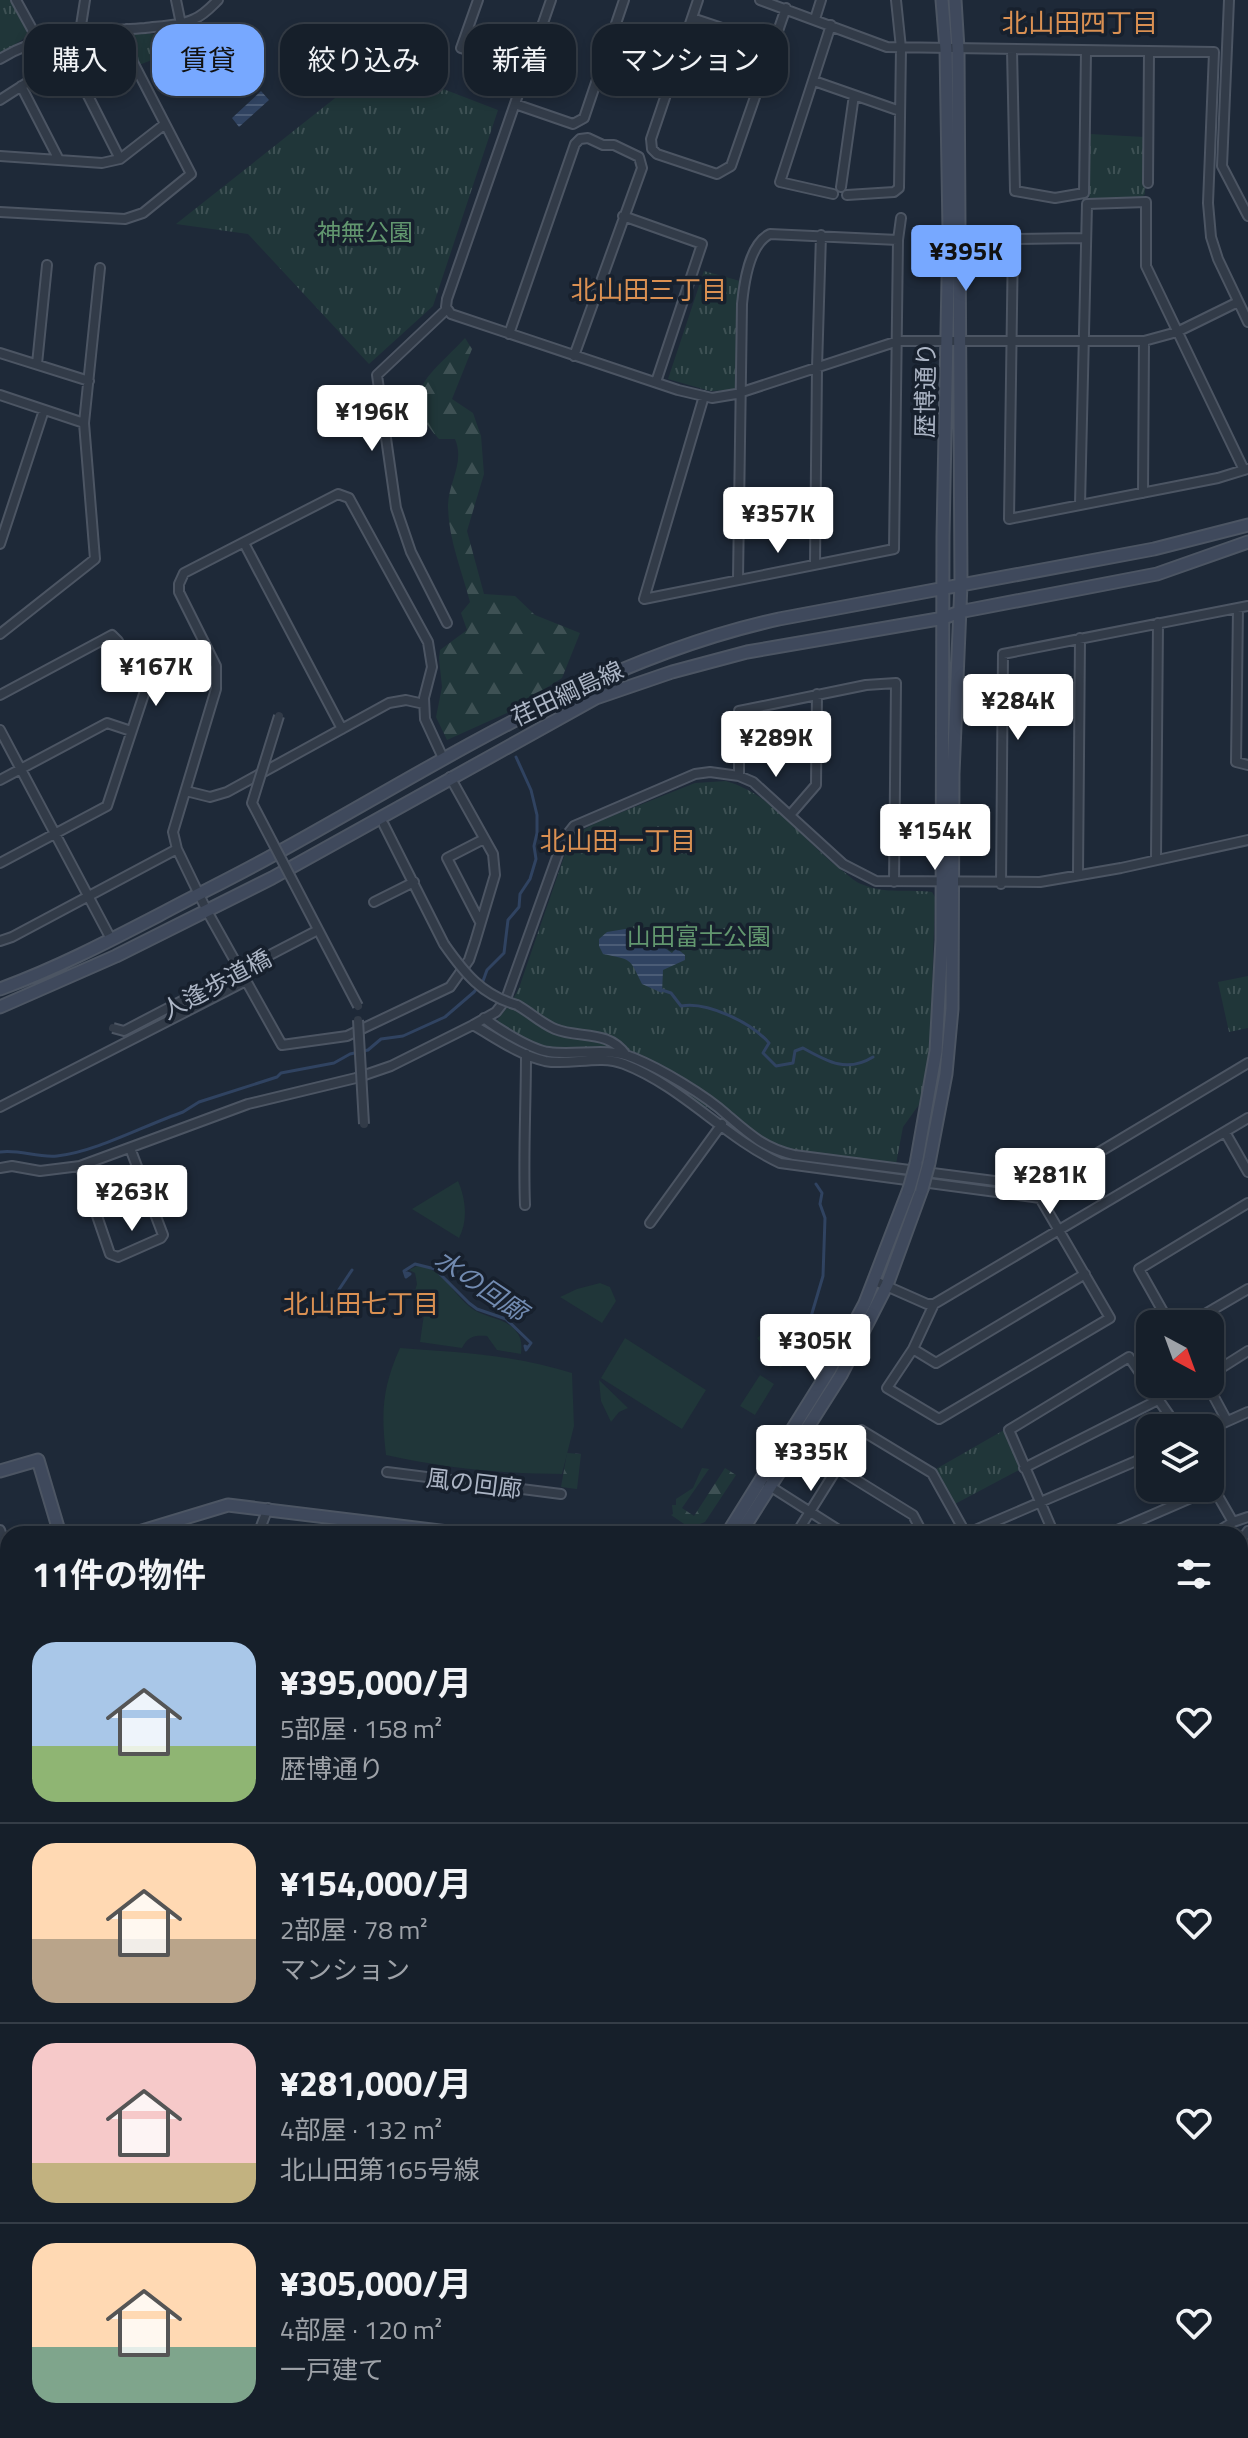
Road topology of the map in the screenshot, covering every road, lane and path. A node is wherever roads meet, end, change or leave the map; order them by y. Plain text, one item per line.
1 (16, 0) edge
2 (85, 0) edge
3 (176, 0) edge
4 (218, 0) edge
5 (478, 0) edge
6 (551, 0) edge
7 (624, 0) edge
8 (698, 0) edge
9 (760, 0) edge
10 (821, 0) edge
11 (896, 0) edge
12 (942, 0) edge
13 (955, 0) edge
14 (1229, 0) edge
15 (786, 8) junction
16 (692, 18) junction
17 (815, 19) junction
18 (29, 24) edge
19 (81, 24) edge
20 (181, 24) joint
21 (470, 24) edge
22 (543, 24) edge
23 (690, 24) edge
24 (710, 24) edge
25 (780, 24) edge
26 (831, 25) junction
27 (24, 45) edge
28 (901, 48) junction
29 (952, 49) junction
30 (1012, 50) junction
31 (1086, 51) junction
32 (1149, 51) junction
33 (0, 59) edge
34 (136, 68) edge
35 (814, 81) junction
36 (24, 84) edge
37 (21, 86) junction
38 (854, 95) junction
39 (88, 96) edge
40 (518, 96) edge
41 (666, 96) edge
42 (755, 96) edge
43 (0, 100) edge
44 (515, 104) junction
45 (900, 111) junction
46 (165, 124) junction
47 (0, 156) edge
48 (58, 158) junction
49 (120, 159) junction
50 (1148, 183) dead end
51 (833, 194) dead end
52 (0, 212) edge
53 (623, 216) junction
54 (1248, 216) edge
55 (901, 218) dead end
56 (821, 235) junction
57 (1085, 238) junction
58 (898, 240) junction
59 (47, 265) dead end
60 (100, 268) dead end
61 (1238, 302) junction
62 (447, 309) junction
63 (1248, 322) edge
64 (1177, 332) junction
65 (509, 334) junction
66 (898, 341) junction
67 (1012, 341) junction
68 (1144, 341) junction
69 (954, 342) junction
70 (1084, 342) junction
71 (0, 353) edge
72 (574, 356) junction
73 (37, 364) junction
74 (817, 368) junction
75 (89, 381) junction
76 (656, 382) junction
77 (740, 394) junction
78 (0, 395) edge
79 (704, 396) junction
80 (44, 410) junction
81 (84, 423) junction
82 (1246, 469) edge
83 (1143, 493) junction
84 (1080, 505) junction
85 (1248, 525) edge
86 (1248, 542) edge
87 (244, 543) junction
88 (0, 544) edge
89 (815, 564) junction
90 (738, 579) junction
91 (961, 584) junction
92 (944, 588) junction
93 (1248, 606) edge
94 (1238, 608) junction
95 (959, 612) junction
96 (944, 618) junction
97 (447, 623) dead end
98 (1158, 623) junction
99 (0, 634) edge
100 (1080, 638) junction
101 (817, 694) junction
102 (0, 695) edge
103 (424, 704) junction
104 (279, 716) dead end
105 (342, 729) junction
106 (0, 730) edge
107 (131, 731) junction
108 (443, 758) junction
109 (1248, 765) edge
110 (21, 769) junction
111 (739, 776) junction
112 (450, 777) junction
113 (0, 780) edge
114 (186, 791) junction
115 (790, 815) junction
116 (384, 825) dead end
117 (56, 835) junction
118 (484, 839) junction
119 (1248, 840) edge
120 (177, 849) junction
121 (1156, 859) junction
122 (0, 863) edge
123 (1078, 874) junction
124 (414, 882) junction
125 (894, 882) junction
126 (948, 883) junction
127 (1001, 884) junction
128 (199, 894) junction
129 (89, 897) junction
130 (374, 902) dead end
131 (207, 911) junction
132 (480, 922) junction
133 (328, 925) dead end
134 (318, 930) junction
135 (111, 939) junction
136 (0, 941) edge
137 (246, 981) junction
138 (0, 989) edge
139 (0, 1007) edge
140 (484, 1018) junction
141 (473, 1025) junction
142 (113, 1028) dead end
143 (526, 1054) junction
144 (626, 1055) junction
145 (1248, 1063) edge
146 (0, 1107) edge
147 (1248, 1118) edge
148 (364, 1124) dead end
149 (722, 1124) junction
150 (1225, 1132) junction
151 (130, 1148) junction
152 (80, 1166) junction
153 (914, 1166) junction
154 (0, 1168) edge
155 (1248, 1172) edge
156 (1248, 1203) edge
157 (525, 1205) dead end
158 (650, 1223) dead end
159 (1059, 1228) junction
160 (1085, 1274) junction
161 (881, 1283) junction
162 (1248, 1289) edge
163 (934, 1304) junction
164 (1162, 1310) edge
165 (1212, 1310) edge
166 (913, 1349) junction
167 (1248, 1351) edge
168 (1224, 1366) edge
169 (1215, 1398) edge
170 (1160, 1399) junction
171 (1248, 1412) edge
172 (1169, 1414) edge
173 (1227, 1421) junction
174 (1224, 1422) edge
175 (1136, 1461) edge
176 (837, 1468) junction
177 (1024, 1468) junction
178 (0, 1471) edge
179 (387, 1472) dead end
180 (765, 1483) junction
181 (561, 1494) dead end
182 (1040, 1502) junction
183 (1176, 1502) edge
184 (1222, 1502) edge
185 (268, 1508) junction
186 (810, 1512) junction
187 (1248, 1517) edge
188 (1233, 1522) junction
189 (58, 1526) edge
190 (161, 1526) edge
191 (261, 1526) edge
192 (386, 1526) edge
193 (733, 1526) edge
194 (744, 1526) edge
195 (801, 1526) edge
196 (832, 1526) edge
197 (919, 1526) edge
198 (962, 1526) edge
199 (984, 1526) edge
200 (1050, 1526) edge
201 (1125, 1526) edge
202 (1227, 1526) edge

1 - 18 street
2 - 19 street
3 - 20 street
4 - 20 street
5 - 21 street
6 - 22 street
7 - 44 street
8 - 16 street
9 - 15 street
10 - 17 street
11 - 28 street
12 - 29 street, 歴博通り
13 - 29 street, 歴博通り
14 - 54 street
15 - 17 street
15 - 25 street
16 - 23 street
16 - 24 street
17 - 26 street
26 - 28 street
26 - 35 street
27 - 33 street
28 - 29 street
28 - 45 street
29 - 30 street
29 - 69 street, 歴博通り
30 - 31 street
30 - 31 street
31 - 32 street
32 - 50 street
32 - 61 street
34 - 46 street
35 - 38 street
35 - 51 street
36 - 37 street
37 - 43 street
37 - 48 street
38 - 45 street
38 - 45 street
39 - 49 street
40 - 44 street
41 - 42 street
44 - 62 street
46 - 49 street
46 - 52 street
47 - 48 street
48 - 49 street
53 - 65 street
53 - 72 street
53 - 76 street
55 - 58 street
56 - 58 street
56 - 74 street
56 - 77 street
57 - 64 street
57 - 67 street
57 - 70 street
58 - 66 street
59 - 73 street
60 - 75 street
61 - 63 street
61 - 64 street
62 - 65 street
62 - 97 street
64 - 68 street
64 - 82 street
65 - 72 street
66 - 69 street
66 - 74 street
66 - 89 street
67 - 69 street
67 - 70 street
67 - 84 street
68 - 70 street
68 - 83 street
69 - 91 street, 歴博通り
69 - 92 street, 歴博通り
70 - 84 street
71 - 73 street
72 - 76 street
73 - 75 street
74 - 77 street
74 - 89 street
75 - 81 street
76 - 79 street
77 - 79 street
77 - 90 street
78 - 80 street
79 - 90 street
80 - 81 street
80 - 88 street
81 - 99 street
82 - 83 street
83 - 84 street
85 - 91 street
86 - 95 street, 荏田綱島線
87 - 103 street
87 - 105 street
87 - 114 street
89 - 90 street
91 - 92 street, 荏田綱島線
91 - 95 street, 歴博通り
92 - 96 street, 歴博通り
92 - 108 street, 荏田綱島線
93 - 94 street
94 - 98 street
94 - 109 street
95 - 96 street, 荏田綱島線
95 - 126 street, 歴博通り
96 - 112 street, 荏田綱島線
96 - 126 street, 歴博通り
98 - 100 street
98 - 121 street
100 - 123 street
100 - 127 street
101 - 111 street
101 - 115 street
101 - 125 street
102 - 107 street
103 - 105 street
103 - 108 street
104 - 134 street, bridge
105 - 114 street
106 - 110 street
107 - 110 street
107 - 117 street
108 - 128 street, 荏田綱島線
110 - 113 street
110 - 117 street
111 - 115 street
111 - 140 street
112 - 118 street
112 - 131 street, 荏田綱島線
114 - 120 street
115 - 125 street
116 - 124 street
117 - 122 street
117 - 129 street
118 - 132 street
118 - 132 street
119 - 121 street
120 - 128 street
120 - 129 street
121 - 123 street
123 - 127 street
124 - 130 street
124 - 144 street, bridge
125 - 126 street
126 - 127 street
126 - 153 street
126 - 161 street, bridge
128 - 131 street
128 - 135 street, 荏田綱島線
129 - 135 street
129 - 136 street
131 - 137 street
131 - 139 street, 荏田綱島線
132 - 137 street
133 - 134 street, 人逢歩道橋, bridge
134 - 142 street, 人逢歩道橋, bridge
134 - 148 street, bridge
135 - 138 street, 荏田綱島線
137 - 146 street
140 - 141 street
140 - 144 street
141 - 143 street
141 - 151 street
143 - 149 street
143 - 157 street
144 - 153 street
145 - 153 street
147 - 150 street
149 - 158 street
149 - 159 street
150 - 155 street
150 - 159 street
151 - 152 street
151 - 152 street
152 - 154 street
153 - 161 street, bridge
156 - 164 street
159 - 160 street
159 - 163 street
160 - 166 street
160 - 166 street
161 - 163 street
161 - 180 street
162 - 165 street
163 - 166 street
167 - 168 street
169 - 173 street
170 - 172 street
170 - 177 street
170 - 177 street
171 - 173 street
173 - 174 street
175 - 182 street
176 - 186 street
176 - 197 street
176 - 198 street
177 - 182 street
178 - 189 street
179 - 181 street, 風の回廊
180 - 186 street
180 - 193 street
180 - 194 street
182 - 199 street
182 - 200 street
183 - 201 street
184 - 188 street
185 - 190 street
185 - 191 street
185 - 192 street
186 - 195 street
186 - 196 street
187 - 188 street
188 - 202 street

